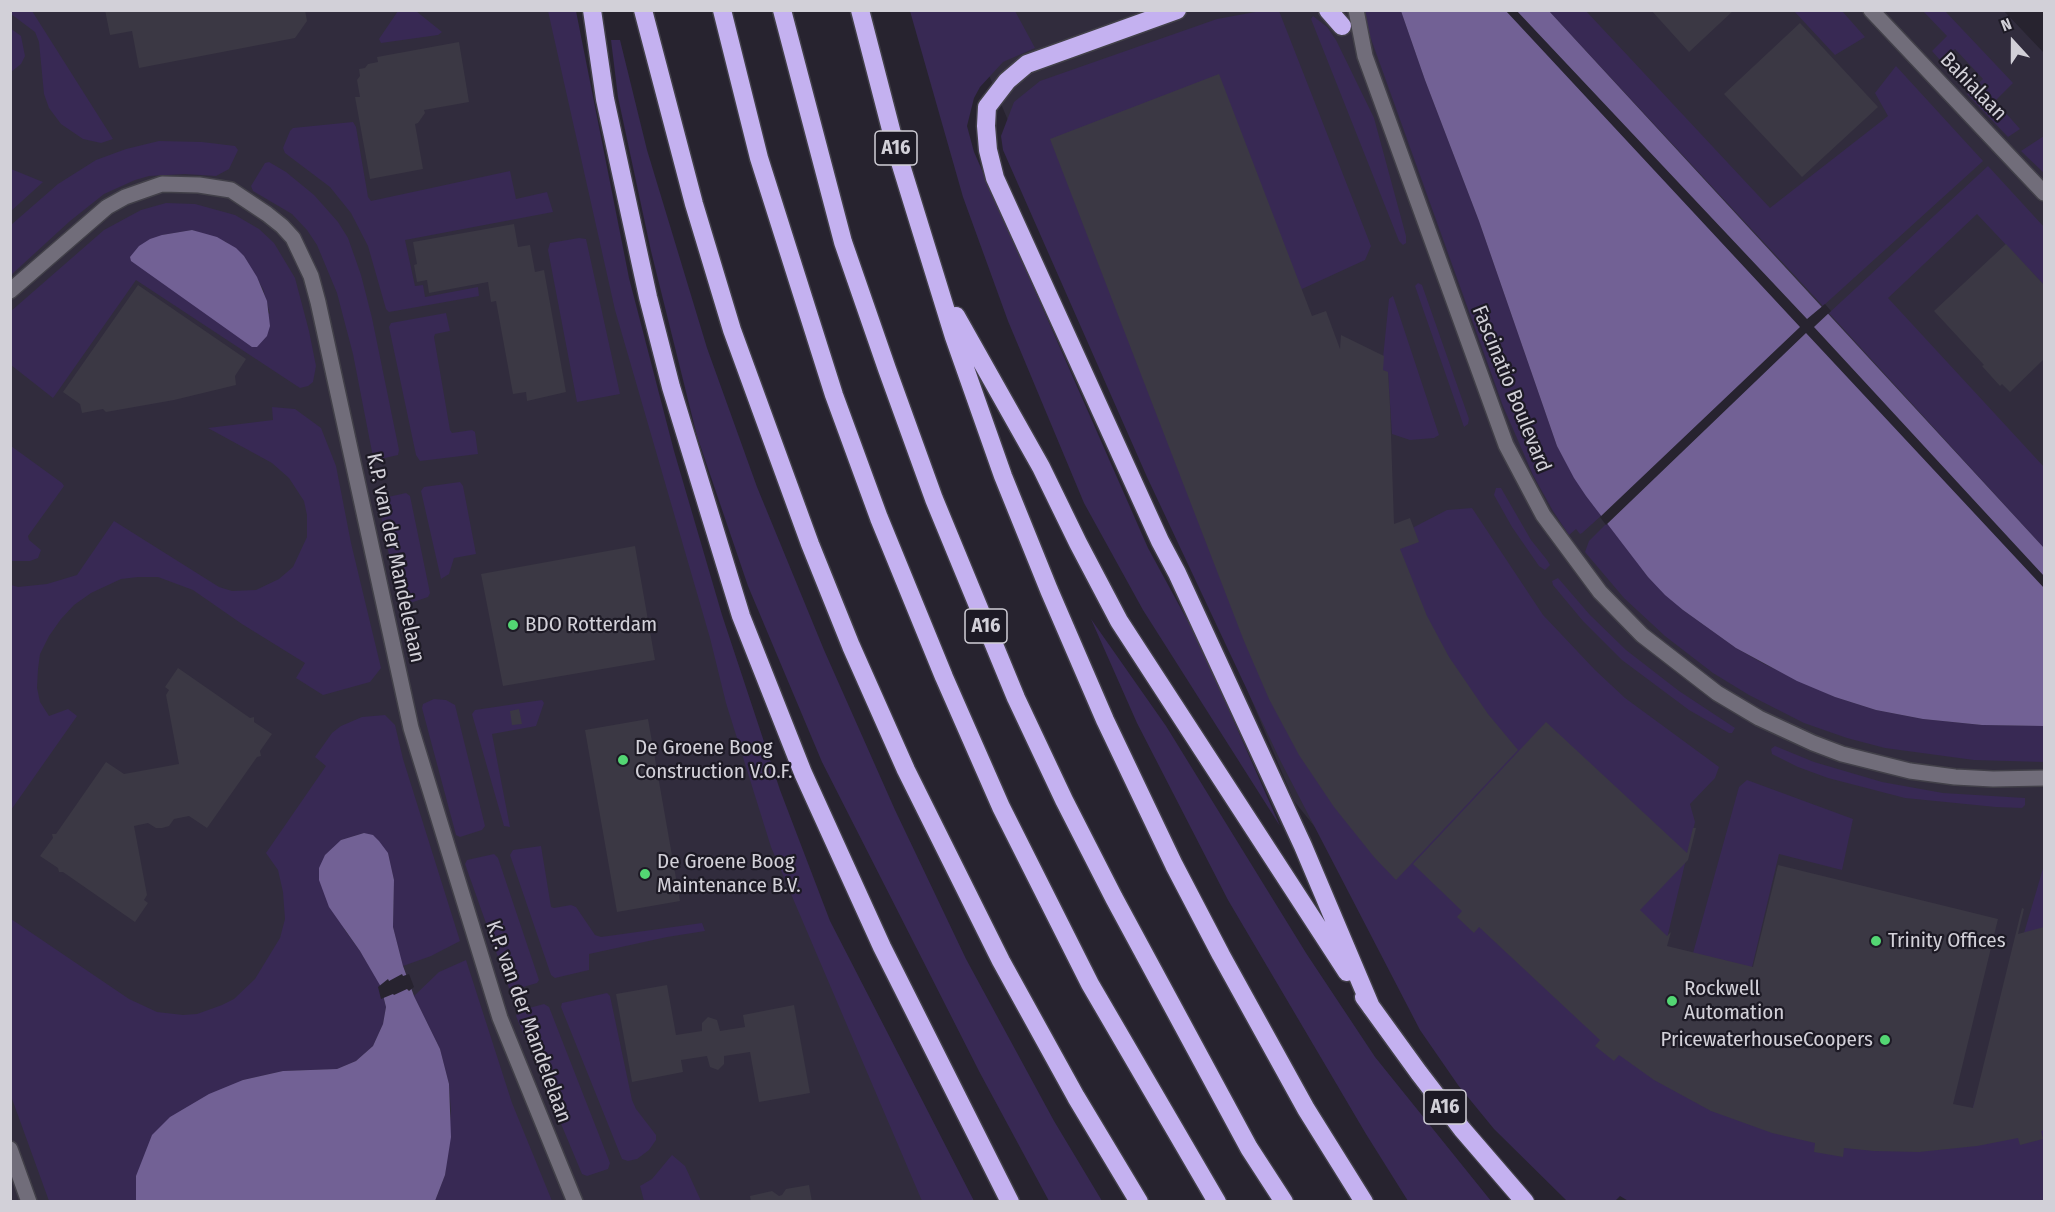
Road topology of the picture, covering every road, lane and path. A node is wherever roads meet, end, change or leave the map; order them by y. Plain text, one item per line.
1 (592, 10) edge
2 (644, 10) edge
3 (722, 10) edge
4 (782, 10) edge
5 (860, 10) edge
6 (1177, 10) edge
7 (1328, 10) edge
8 (1356, 10) edge
9 (1871, 10) edge
10 (1339, 18) edge
11 (1365, 56) junction
12 (2044, 193) edge
13 (937, 283) junction
14 (10, 291) edge
15 (2044, 778) edge
16 (1371, 1007) junction
17 (10, 1149) edge
18 (29, 1202) edge
19 (575, 1202) edge
20 (1011, 1202) edge
21 (1139, 1202) edge
22 (1217, 1202) edge
23 (1284, 1202) edge
24 (1364, 1202) edge
25 (1525, 1202) edge

1 - 20 highway
2 - 21 highway
3 - 22 highway
4 - 23 highway, A16
5 - 13 highway, A16
6 - 16 highway
7 - 10 highway
8 - 11 street, Fascinatio Boulevard
9 - 12 street, Bahialaan
10 - 11 street, Fascinatio Boulevard
11 - 15 street, Fascinatio Boulevard
13 - 16 highway, A16
13 - 24 highway, A16
14 - 19 street, K.P. van der Mandelelaan
16 - 25 highway, A16
17 - 18 street

